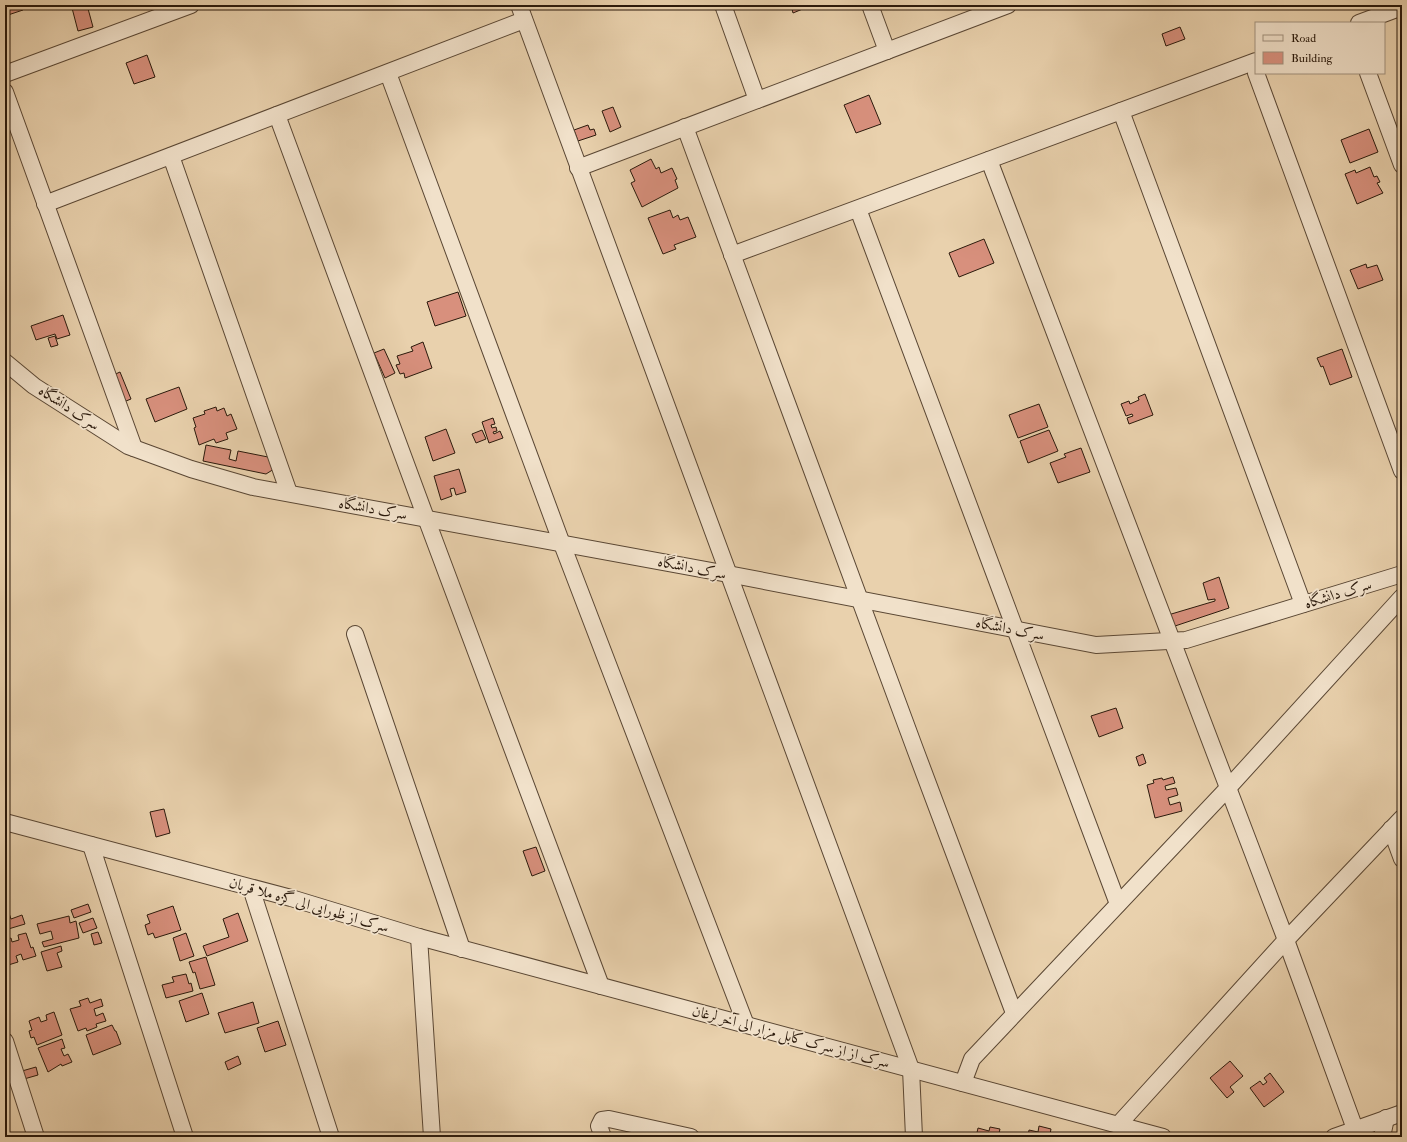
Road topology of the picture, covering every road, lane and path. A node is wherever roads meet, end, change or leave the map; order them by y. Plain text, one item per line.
1 (191, 5) edge
2 (519, 5) edge
3 (723, 5) edge
4 (870, 5) edge
5 (1008, 5) edge
6 (1402, 7) edge
7 (524, 20) junction
8 (1362, 22) edge
9 (887, 51) junction
10 (1255, 67) edge
11 (388, 73) junction
12 (5, 74) edge
13 (1258, 74) edge
14 (1368, 74) edge
15 (5, 92) edge
16 (757, 100) junction
17 (1121, 111) junction
18 (277, 115) junction
19 (685, 127) junction
20 (171, 156) junction
21 (989, 160) junction
22 (1402, 164) edge
23 (578, 168) junction
24 (46, 204) junction
25 (858, 208) junction
26 (732, 255) junction
27 (5, 362) edge
28 (134, 448) junction
29 (1402, 471) edge
30 (289, 493) junction
31 (426, 518) junction
32 (562, 544) junction
33 (728, 574) junction
34 (1402, 574) edge
35 (1402, 597) edge
36 (859, 600) junction
37 (1304, 604) junction
38 (1015, 630) junction
39 (355, 634) dead end
40 (1172, 641) junction
41 (1228, 788) junction
42 (5, 822) edge
43 (1397, 823) edge
44 (91, 845) junction
45 (1402, 858) edge
46 (251, 888) junction
47 (1118, 904) junction
48 (419, 937) junction
49 (1286, 940) junction
50 (462, 949) junction
51 (601, 986) junction
52 (1014, 1013) junction
53 (746, 1025) junction
54 (5, 1042) edge
55 (911, 1069) junction
56 (963, 1083) junction
57 (1402, 1113) edge
58 (1386, 1118) junction
59 (1118, 1125) junction
60 (1355, 1130) junction
61 (430, 1136) edge
62 (36, 1137) edge
63 (185, 1137) edge
64 (330, 1137) edge
65 (603, 1137) edge
66 (691, 1137) edge
67 (914, 1137) edge
68 (1163, 1137) edge
69 (1334, 1137) edge
70 (1382, 1137) edge

1 - 12 street
2 - 7 street
3 - 16 street
4 - 9 street
5 - 9 street
6 - 8 street
7 - 11 street
7 - 23 street
9 - 16 street
10 - 17 street
11 - 18 street
11 - 32 street
13 - 29 street
14 - 22 street
15 - 24 street
16 - 19 street
17 - 21 street
17 - 37 street
18 - 20 street
18 - 31 street
19 - 23 street
19 - 26 street
20 - 24 street
20 - 30 street
21 - 25 street
21 - 40 street
23 - 33 street
24 - 28 street
25 - 26 street
25 - 38 street
26 - 36 street
27 - 28 street, سرک دانشگاه
28 - 30 street, سرک دانشگاه
30 - 31 street, سرک دانشگاه
31 - 32 street, سرک دانشگاه
31 - 51 street
32 - 33 street, سرک دانشگاه
32 - 53 street
33 - 36 street, سرک دانشگاه
33 - 55 street
34 - 37 street, سرک دانشگاه
35 - 41 street
36 - 38 street, سرک دانشگاه
36 - 52 street
37 - 40 street, سرک دانشگاه
38 - 40 street, سرک دانشگاه
38 - 47 street
39 - 50 street
40 - 41 street
41 - 47 street
41 - 49 street
42 - 44 street, سرک از ظورایی الی گزه ملا قربان
43 - 45 street
43 - 49 street
44 - 46 street, سرک از ظورایی الی گزه ملا قربان
44 - 63 street
46 - 48 street, سرک از ظورایی الی گزه ملا قربان
46 - 64 street
47 - 52 street
48 - 50 street, سرک از از سرک کابل مزار الی آخر لرغان
48 - 61 street
49 - 59 street
49 - 60 street
50 - 51 street, سرک از از سرک کابل مزار الی آخر لرغان
51 - 53 street, سرک از از سرک کابل مزار الی آخر لرغان
52 - 56 street
53 - 55 street, سرک از از سرک کابل مزار الی آخر لرغان
54 - 62 street
55 - 56 street, سرک از از سرک کابل مزار الی آخر لرغان
55 - 67 street
56 - 59 street, سرک از از سرک کابل مزار الی آخر لرغان
57 - 58 street
58 - 60 street
58 - 70 street
59 - 68 street, سرک از از سرک کابل مزار الی آخر لرغان
60 - 69 street
65 - 66 street

